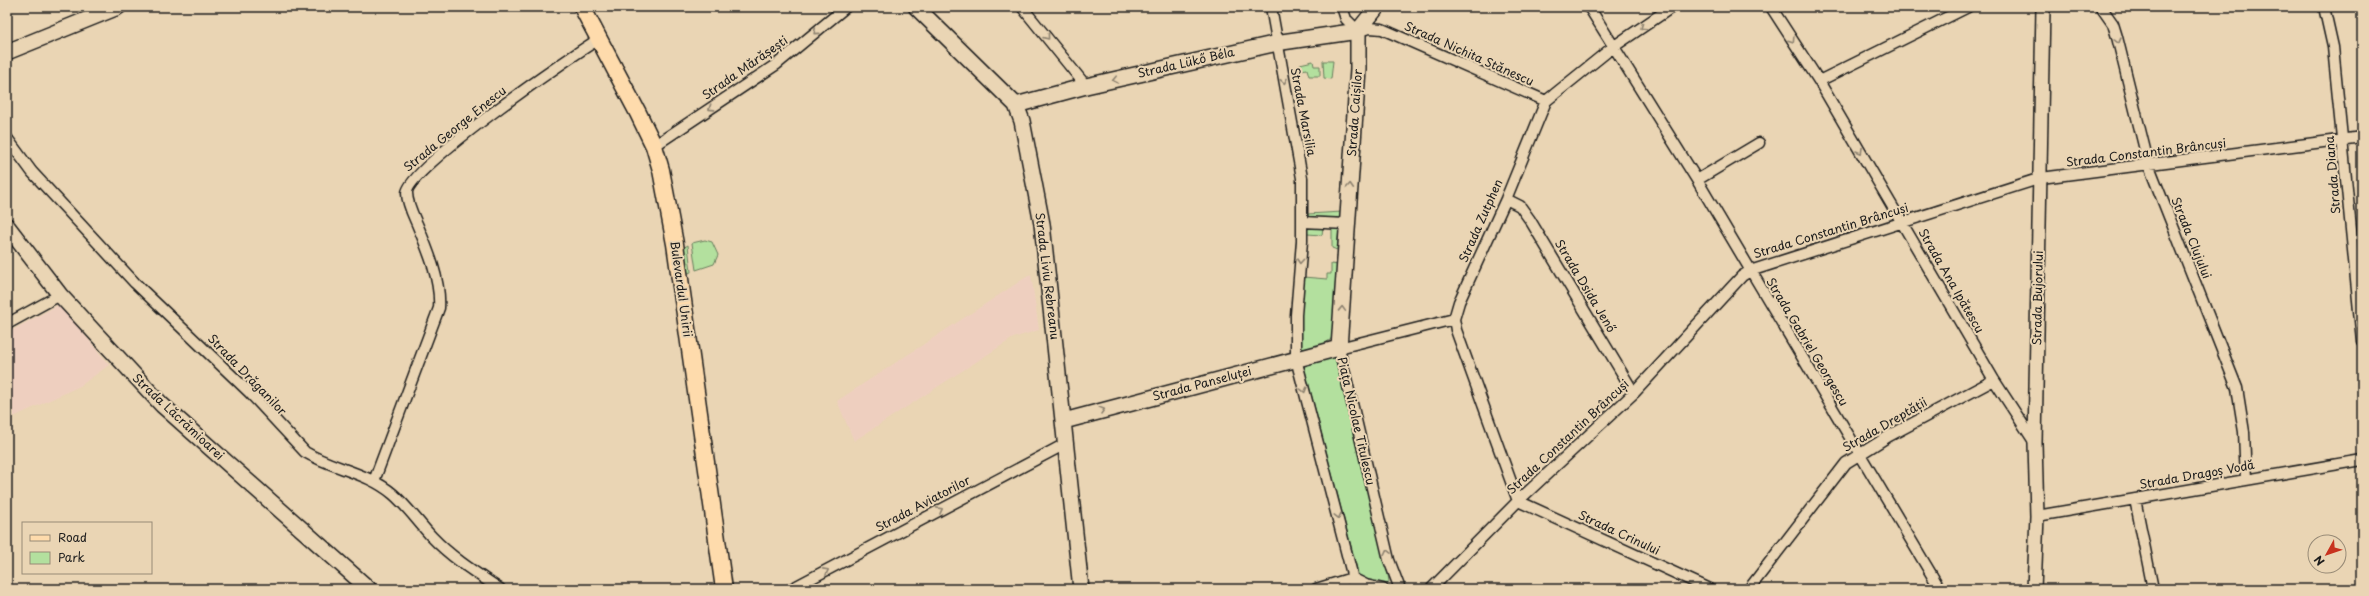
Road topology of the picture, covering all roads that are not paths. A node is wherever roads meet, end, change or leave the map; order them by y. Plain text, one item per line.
1 (118, 7) edge
2 (582, 7) edge
3 (846, 7) edge
4 (916, 7) edge
5 (1022, 7) edge
6 (1270, 7) edge
7 (1342, 7) edge
8 (1377, 7) edge
9 (1589, 7) edge
10 (1672, 7) edge
11 (1771, 7) edge
12 (1968, 7) edge
13 (2043, 7) edge
14 (2100, 7) edge
15 (2324, 7) edge
16 (1358, 31) junction
17 (599, 39) junction
18 (1276, 43) junction
19 (1613, 47) junction
20 (7, 52) edge
21 (1819, 80) junction
22 (1086, 86) junction
23 (1546, 101) junction
24 (1016, 105) junction
25 (2362, 137) edge
26 (7, 138) edge
27 (2343, 141) junction
28 (1759, 143) dead end
29 (654, 146) junction
30 (2149, 166) junction
31 (2041, 178) junction
32 (1697, 180) junction
33 (1506, 199) junction
34 (1302, 222) junction
35 (1902, 223) junction
36 (1347, 224) junction
37 (7, 226) edge
38 (1750, 271) junction
39 (60, 295) junction
40 (1454, 319) junction
41 (7, 324) edge
42 (2362, 340) edge
43 (1339, 348) junction
44 (1296, 359) junction
45 (1994, 380) junction
46 (1634, 393) junction
47 (1064, 421) junction
48 (1067, 443) junction
49 (2035, 443) junction
50 (1858, 453) junction
51 (2362, 460) edge
52 (2246, 480) junction
53 (374, 481) junction
54 (2135, 499) junction
55 (1518, 501) junction
56 (2037, 516) junction
57 (1352, 578) junction
58 (1433, 588) edge
59 (369, 589) edge
60 (500, 589) edge
61 (724, 589) edge
62 (791, 589) edge
63 (1081, 589) edge
64 (1316, 589) edge
65 (1354, 589) edge
66 (1383, 589) edge
67 (1400, 589) edge
68 (1710, 589) edge
69 (1748, 589) edge
70 (1940, 589) edge
71 (2034, 589) edge
72 (2153, 589) edge

1 - 20 main road
2 - 17 main road, Bulevardul Unirii
3 -> 29 street, Strada Mărășești
4 - 24 main road, Strada Liviu Rebreanu
5 -> 22 street
6 - 18 street, Strada Marsilia
7 - 16 street
8 - 16 main road
9 - 19 street, Strada Gabriel Georgescu
10 -> 19 street, Strada Zutphen
11 -> 21 street, Strada Ana Ipătescu
12 - 21 street
13 - 31 street, Strada Bujorului
14 -> 30 street, Strada Clujului
15 - 27 street, Strada Diana
16 - 18 main road, Strada Lükő Béla
16 - 23 street, Strada Nichita Stănescu
36 -> 16 main road, Strada Caișilor
17 - 29 main road, Bulevardul Unirii
17 - 53 street, Strada George Enescu
18 -> 22 main road, Strada Lükő Béla
18 -> 34 street, Strada Marsilia
19 - 23 street, Strada Zutphen
19 - 32 street, Strada Gabriel Georgescu
21 -> 35 street, Strada Ana Ipătescu
22 - 24 main road, Strada Lükő Béla
23 - 33 street, Strada Zutphen
24 - 47 main road, Strada Liviu Rebreanu
25 - 27 street, Strada Constantin Brâncuși
26 - 53 street, Strada Drăganilor
27 - 30 street, Strada Constantin Brâncuși
27 - 42 street, Strada Diana
28 - 32 street
29 - 61 main road, Bulevardul Unirii
30 - 31 street, Strada Constantin Brâncuși
30 - 52 street, Strada Clujului
31 - 35 street, Strada Constantin Brâncuși
31 - 49 street, Strada Bujorului
32 - 38 street, Strada Gabriel Georgescu
33 - 40 street, Strada Zutphen
33 - 46 street, Strada Dsida Jenő
34 - 36 street
34 -> 44 street
35 - 38 street, Strada Constantin Brâncuși
35 - 45 street, Strada Ana Ipătescu
43 -> 36 main road, Piața Nicolae Titulescu
37 - 39 main road, Strada Lăcrămioarei
38 - 46 street, Strada Constantin Brâncuși
38 - 50 street, Strada Gabriel Georgescu
39 - 41 street
39 - 59 main road, Strada Lăcrămioarei
40 - 43 street
40 - 55 street
43 - 44 main road, Strada Panseluței
67 -> 43 street, Piața Nicolae Titulescu
47 -> 44 main road, Strada Panseluței
44 -> 57 street
45 - 49 street, Strada Ana Ipătescu
45 - 50 street, Strada Dreptății
46 - 55 street, Strada Constantin Brâncuși
47 - 48 main road, Strada Liviu Rebreanu
62 -> 48 street, Strada Aviatorilor
48 - 63 main road, Strada Liviu Rebreanu
49 - 56 street, Strada Bujorului
50 - 69 street, Strada Dreptății
50 - 70 street, Strada Gabriel Georgescu
51 - 52 street, Strada Dragoș Vodă
52 - 54 street, Strada Dragoș Vodă
53 - 60 street, Strada Drăganilor
54 - 56 street, Strada Dragoș Vodă
54 - 72 street
55 - 58 street, Strada Constantin Brâncuși
55 - 68 street, Strada Crinului
56 - 71 street, Strada Bujorului
57 - 64 street
57 - 65 street
57 - 66 street

